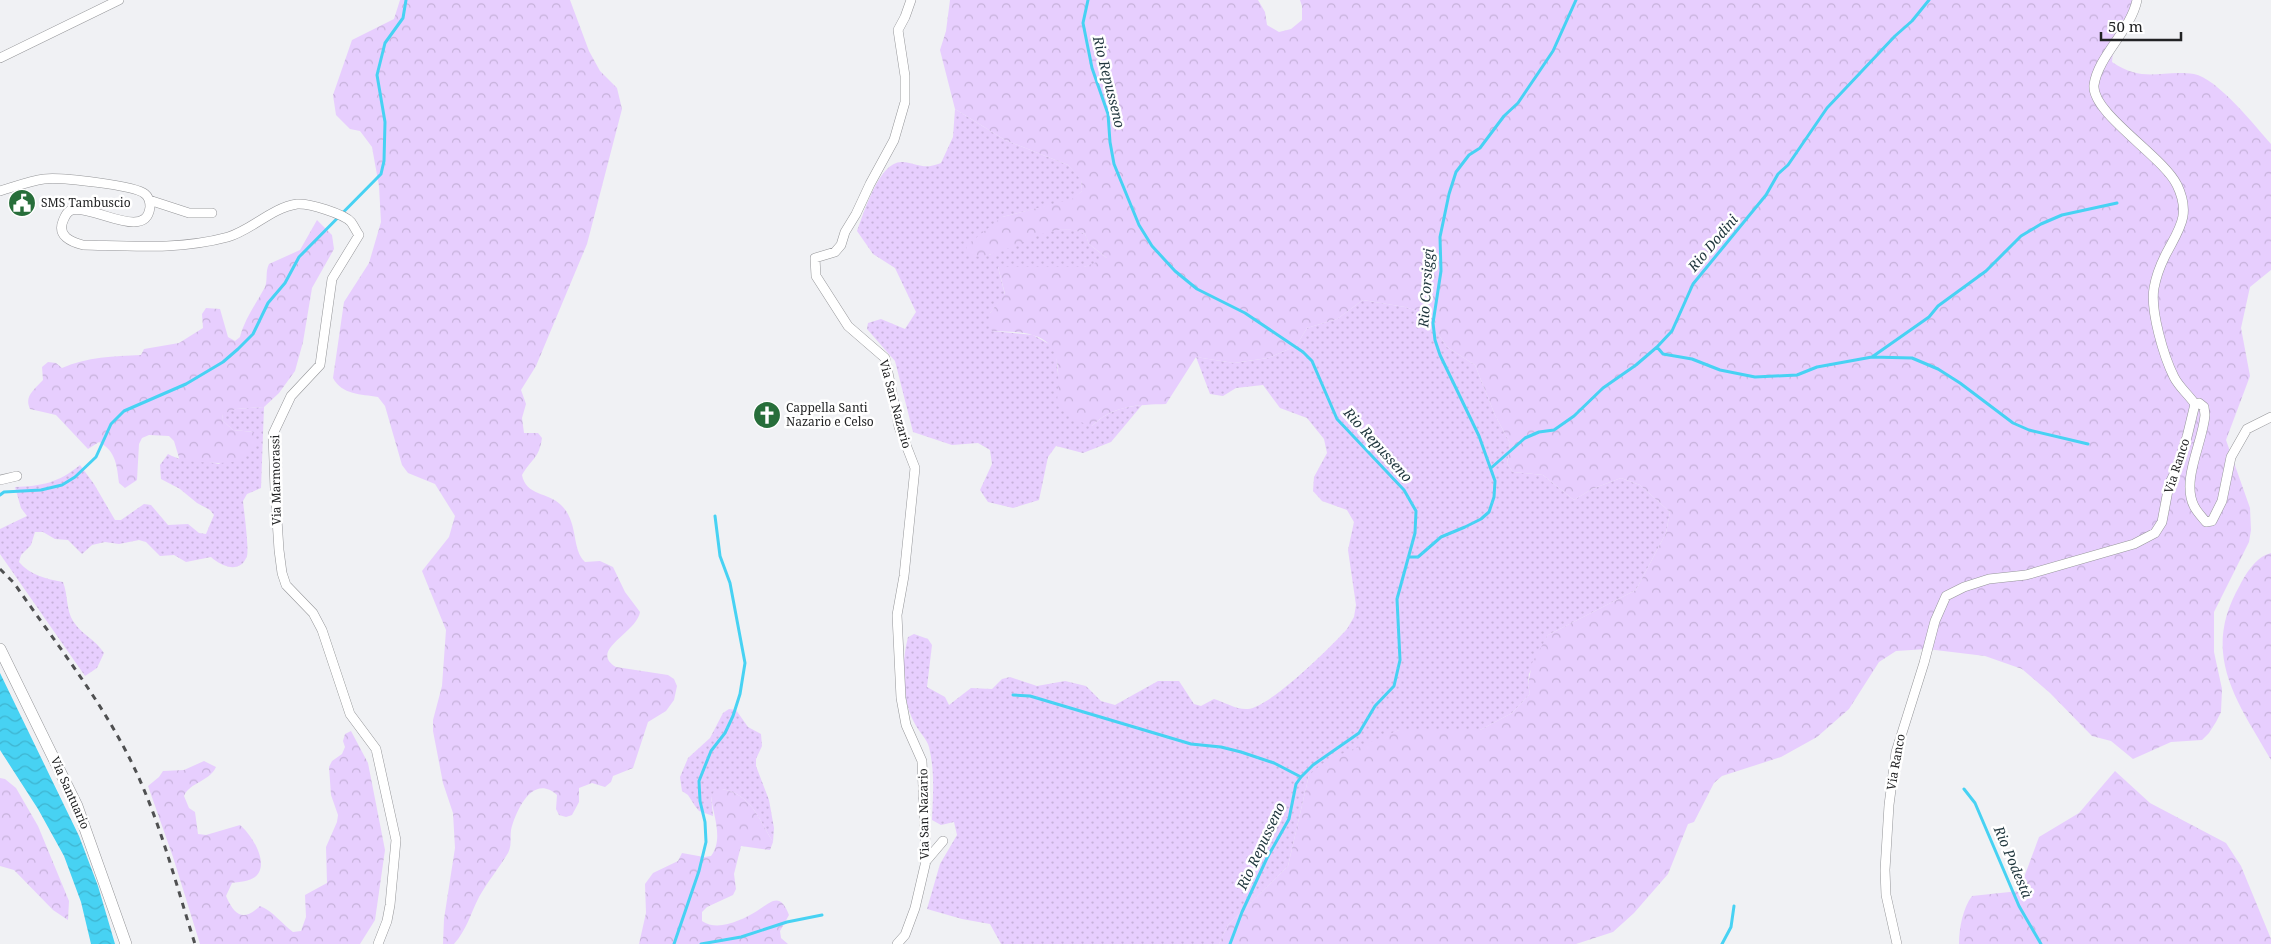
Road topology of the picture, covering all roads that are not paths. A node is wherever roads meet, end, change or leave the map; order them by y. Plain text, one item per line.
1 (119, 0) edge
2 (911, 0) edge
3 (2137, 0) edge
4 (0, 58) edge
5 (0, 191) edge
6 (150, 200) junction
7 (212, 213) dead end
8 (2195, 404) junction
9 (2271, 417) edge
10 (17, 476) dead end
11 (0, 480) edge
12 (0, 649) edge
13 (943, 841) dead end
14 (926, 860) junction
15 (126, 944) edge
16 (378, 944) edge
17 (897, 944) edge
18 (1897, 944) edge

1 - 4 street
2 - 14 street, Via San Nazario
3 - 8 street
5 - 6 street
6 - 7 street
6 - 16 street, Via Marmorassi
8 - 9 street
8 - 18 street, Via Ranco
10 - 11 street
12 - 15 main road, Via Santuario
13 - 14 street
14 - 17 street, Via San Nazario

